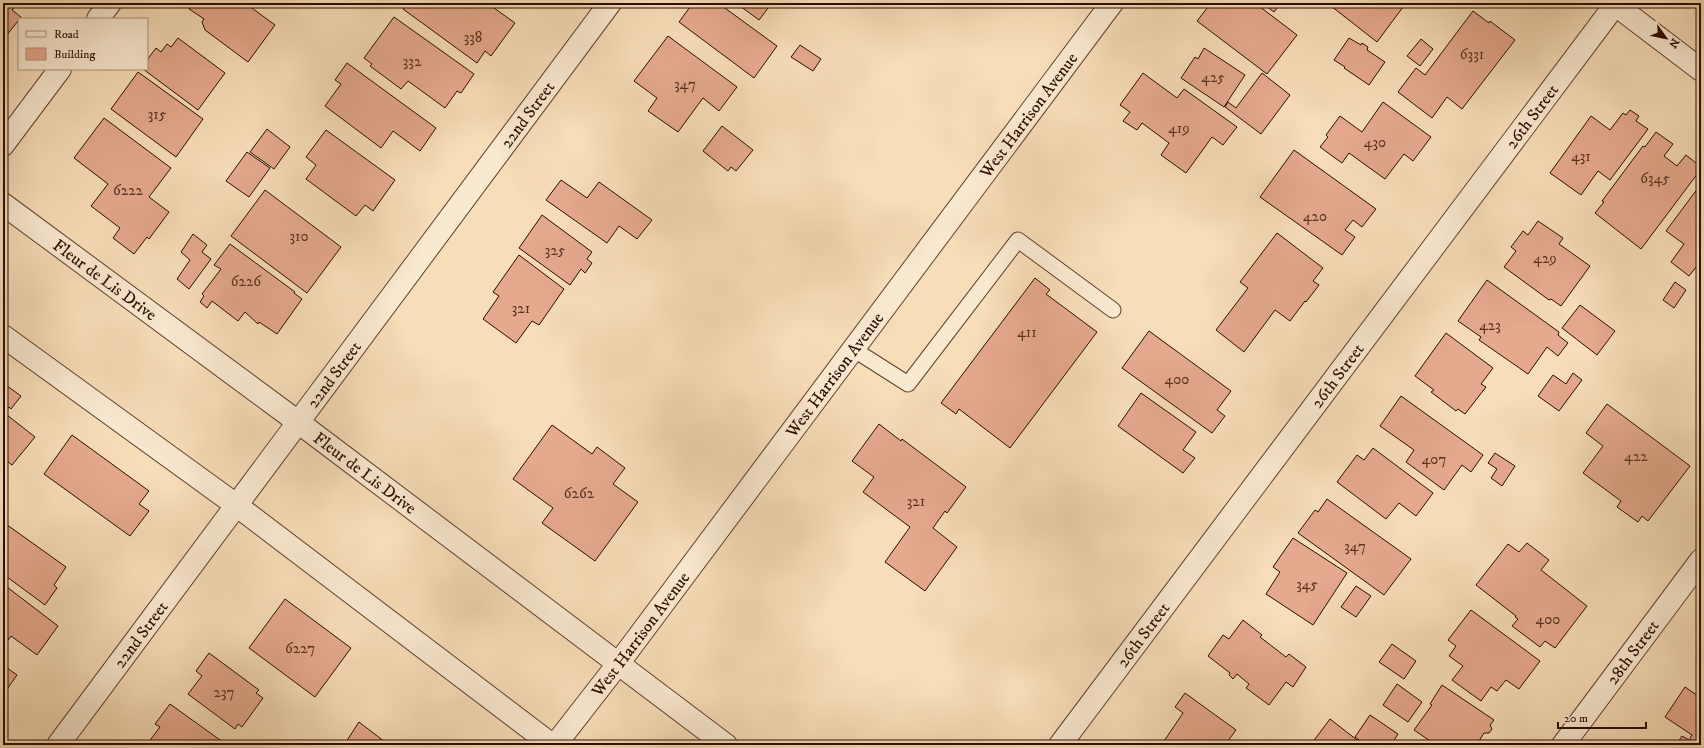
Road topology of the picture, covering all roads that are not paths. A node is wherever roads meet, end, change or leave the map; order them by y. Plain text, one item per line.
1 (110, 3) edge
2 (610, 3) edge
3 (1112, 3) edge
4 (1614, 4) edge
5 (99, 18) edge
6 (59, 70) edge
7 (1701, 70) edge
8 (3, 145) edge
9 (3, 204) edge
10 (1113, 310) dead end
11 (3, 336) edge
12 (853, 349) junction
13 (298, 422) junction
14 (236, 505) junction
15 (1701, 560) edge
16 (618, 664) junction
17 (58, 745) edge
18 (554, 745) edge
19 (726, 745) edge
20 (1060, 745) edge
21 (1563, 745) edge

1 - 5 street
2 - 13 street, 22nd Street
3 - 12 street, West Harrison Avenue
4 - 7 street
4 - 20 street, 26th Street
6 - 8 street
9 - 13 street, Fleur de Lis Drive
10 - 12 lane
11 - 14 street
12 - 16 street, West Harrison Avenue
13 - 14 street, 22nd Street
13 - 16 street, Fleur de Lis Drive
14 - 17 street, 22nd Street
14 - 18 street
15 - 21 street, 28th Street
16 - 18 street, West Harrison Avenue
16 - 19 street, Fleur de Lis Drive

